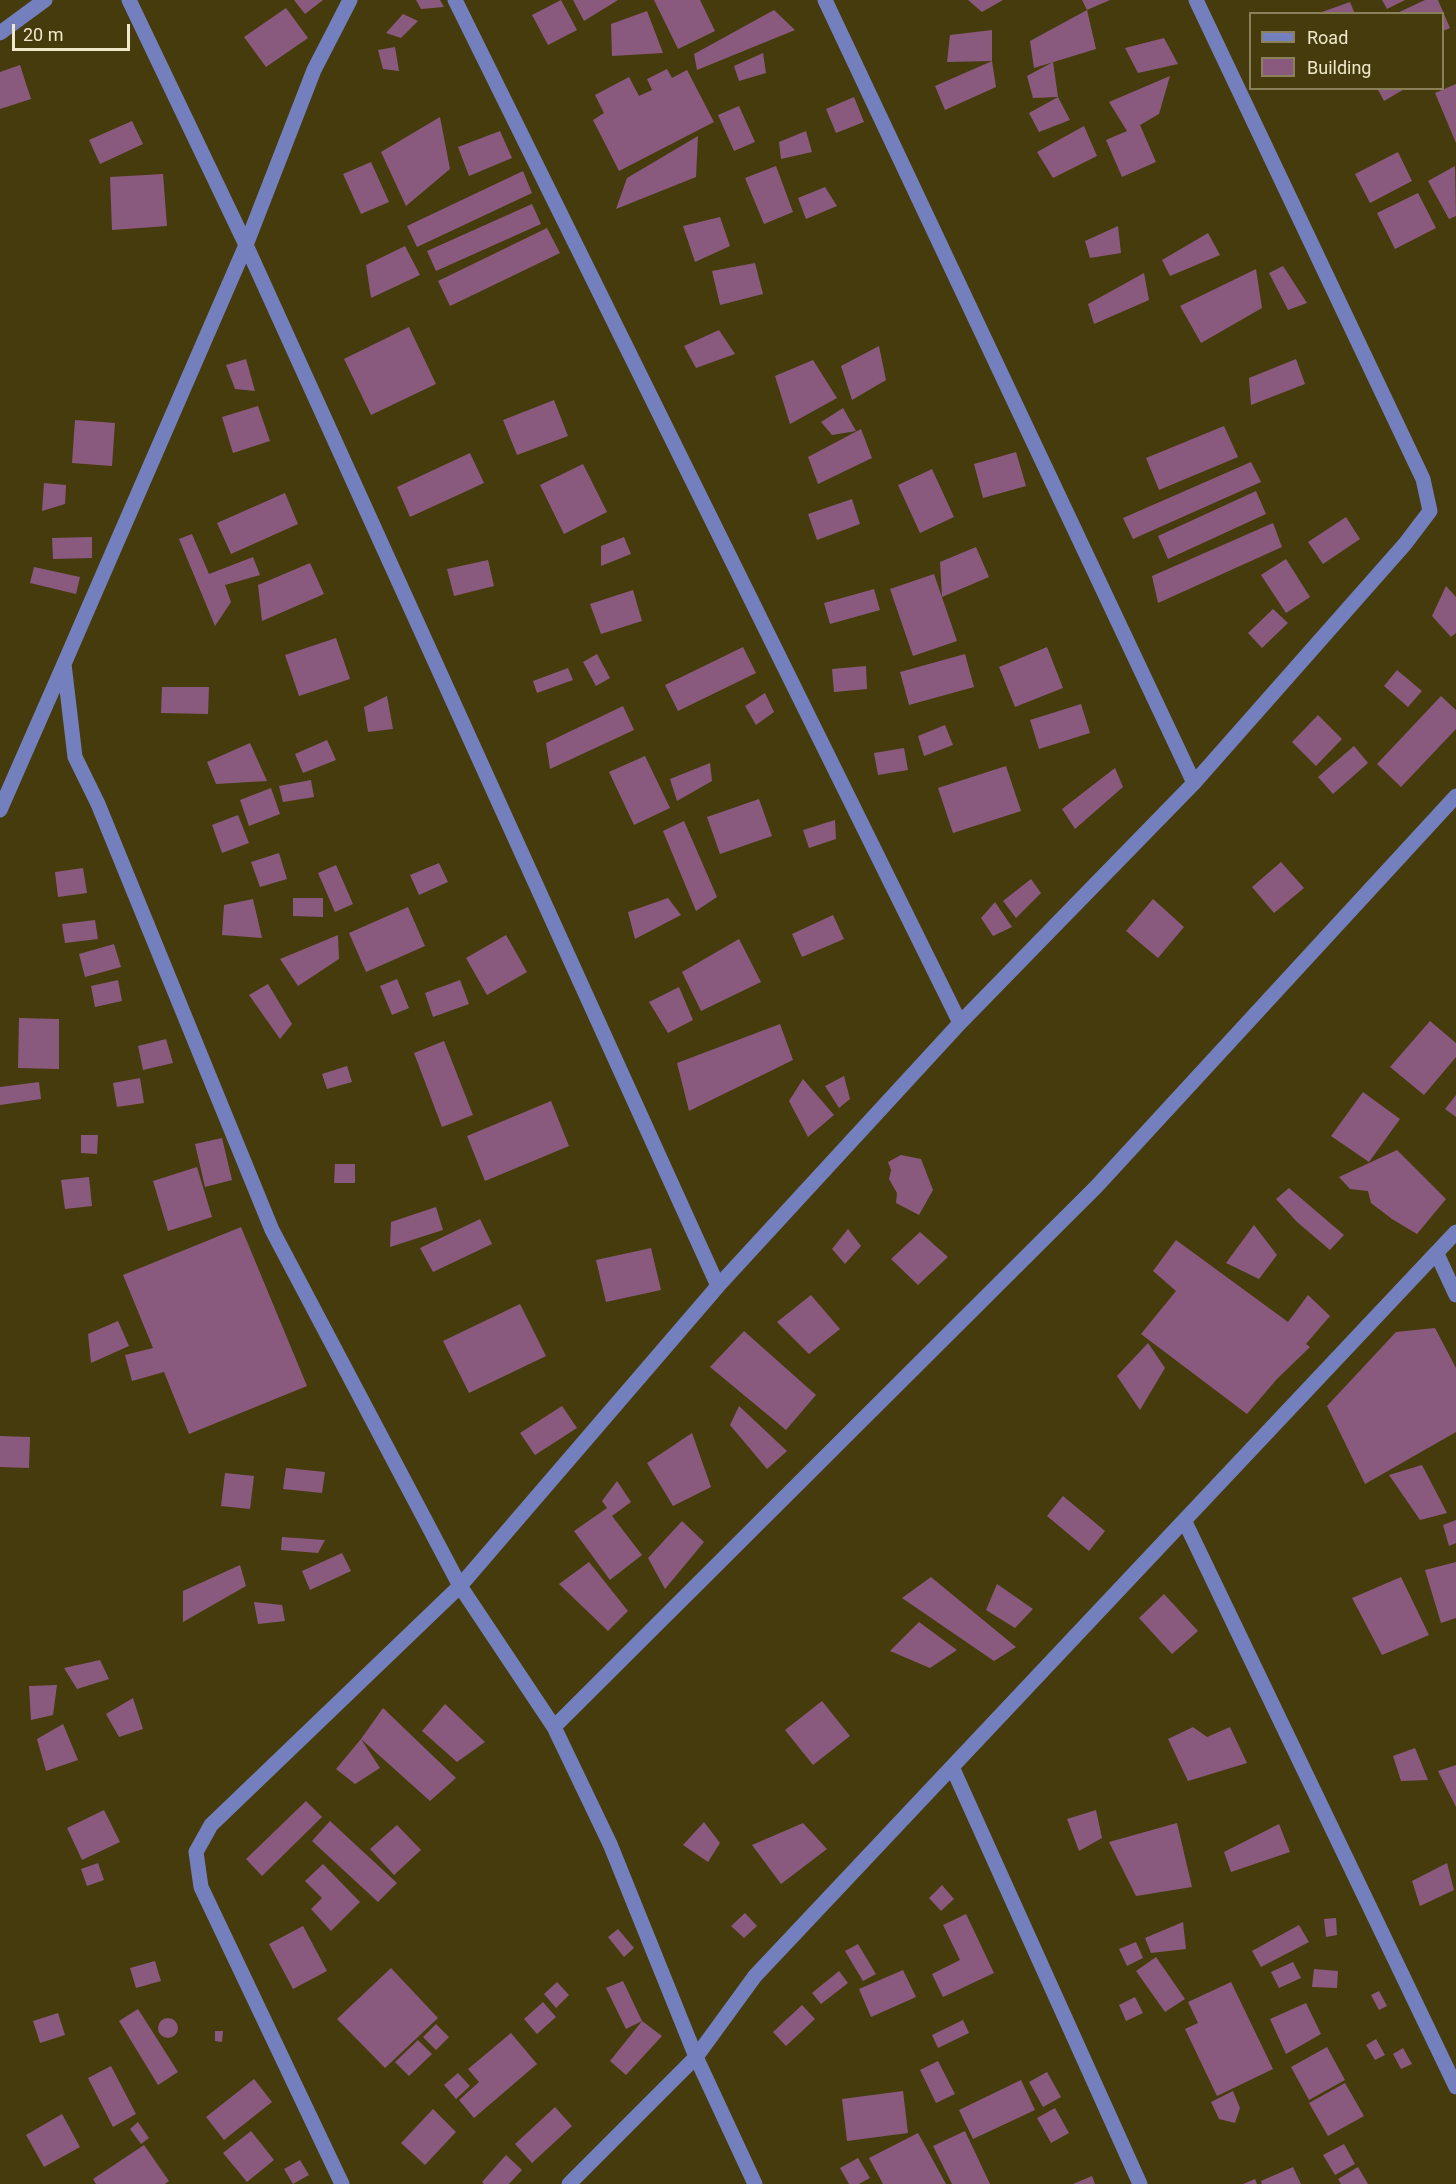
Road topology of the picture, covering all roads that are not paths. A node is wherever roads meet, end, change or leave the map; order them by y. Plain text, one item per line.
1 (45, 0) edge
2 (129, 0) edge
3 (350, 0) edge
4 (455, 0) edge
5 (825, 0) edge
6 (1196, 0) edge
7 (0, 33) edge
8 (246, 245) junction
9 (64, 664) junction
10 (1194, 783) junction
11 (1456, 796) edge
12 (0, 810) edge
13 (960, 1023) junction
14 (1456, 1232) edge
15 (1437, 1254) junction
16 (718, 1286) junction
17 (1456, 1295) edge
18 (1185, 1522) junction
19 (459, 1586) junction
20 (554, 1727) junction
21 (952, 1769) junction
22 (696, 2056) junction
23 (1456, 2087) edge
24 (342, 2184) edge
25 (569, 2184) edge
26 (755, 2184) edge
27 (1140, 2184) edge

1 - 7 street
2 - 8 street
3 - 8 street
4 - 13 street
5 - 10 street
6 - 10 street
8 - 9 street
8 - 16 street
9 - 12 street
9 - 19 street
10 - 13 street
11 - 20 street
13 - 16 street
14 - 15 street
15 - 17 street
15 - 18 street
16 - 19 street
18 - 21 street
18 - 23 street
19 - 20 street
19 - 24 street
20 - 22 street
21 - 22 street
21 - 27 street
22 - 25 street
22 - 26 street

